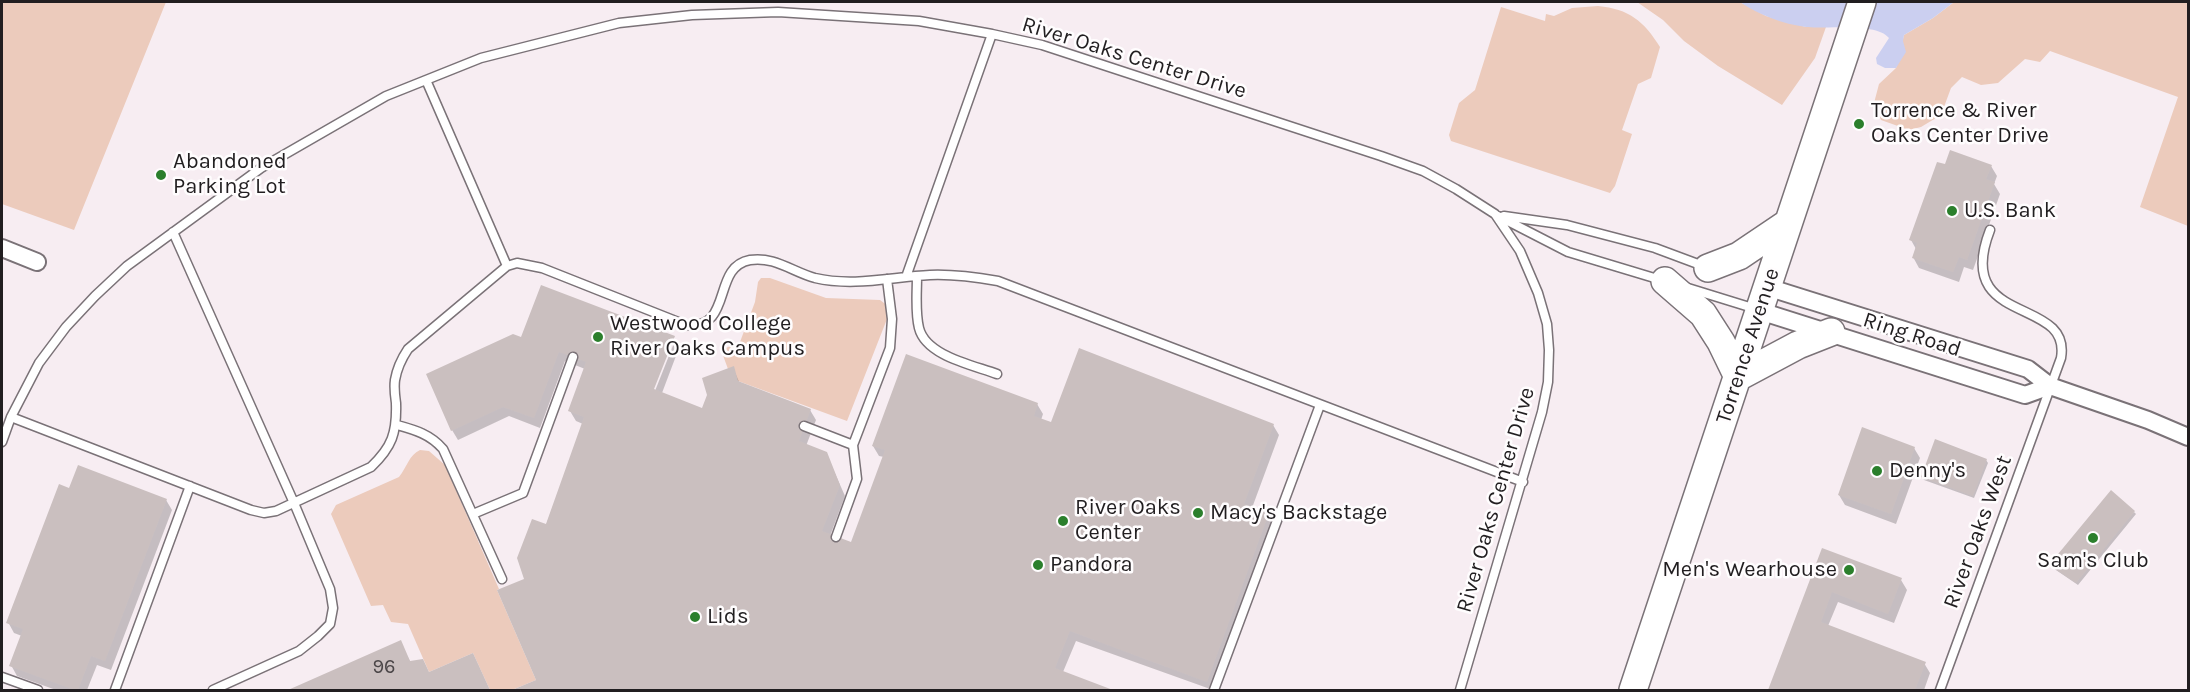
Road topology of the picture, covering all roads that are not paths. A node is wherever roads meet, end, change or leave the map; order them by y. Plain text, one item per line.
1 (1862, 2) edge
2 (992, 34) junction
3 (426, 80) junction
4 (1495, 214) junction
5 (1788, 224) junction
6 (1990, 231) dead end
7 (173, 232) junction
8 (2, 248) edge
9 (37, 262) dead end
10 (507, 266) junction
11 (1708, 268) joint
12 (917, 276) junction
13 (906, 277) junction
14 (887, 279) junction
15 (1665, 281) junction
16 (1763, 299) junction
17 (1831, 333) junction
18 (573, 357) dead end
19 (997, 374) dead end
20 (1738, 378) junction
21 (2050, 386) junction
22 (1320, 405) junction
23 (11, 417) junction
24 (397, 425) junction
25 (804, 426) dead end
26 (2188, 437) edge
27 (2, 442) edge
28 (853, 445) junction
29 (1523, 482) junction
30 (190, 486) junction
31 (294, 503) junction
32 (473, 514) junction
33 (836, 537) dead end
34 (502, 579) dead end
35 (2, 677) edge
36 (38, 690) edge
37 (115, 690) edge
38 (213, 690) edge
39 (1214, 690) edge
40 (1460, 690) edge
41 (1633, 690) edge
42 (1940, 690) edge

1 - 5 main road, Torrence Avenue
2 - 3 lane, River Oaks Center Drive
2 - 4 lane, River Oaks Center Drive
2 - 13 lane
3 - 7 lane, River Oaks Center Drive
3 - 10 lane
4 - 11 lane
4 - 15 lane
4 - 29 lane, River Oaks Center Drive
5 - 11 main road
5 - 16 main road, Torrence Avenue
6 - 21 lane, River Oaks West
7 - 23 lane, River Oaks Center Drive
7 - 31 lane
8 - 9 street
10 - 14 lane
10 - 24 lane
12 - 13 lane
12 - 19 lane
12 - 22 lane
13 - 14 lane
14 - 28 lane
15 - 16 lane
15 - 20 main road
16 - 17 street, Ring Road
16 - 20 main road, Torrence Avenue
16 - 21 street, Ring Road
17 - 20 main road
17 - 21 street, Ring Road
18 - 32 lane
20 - 41 main road, Torrence Avenue
21 - 26 street, Ring Road
21 - 42 lane, River Oaks West
22 - 29 lane
22 - 39 lane
23 - 27 lane, River Oaks Center Drive
23 - 30 lane
24 - 31 lane
24 - 32 lane
25 - 28 lane
28 - 33 lane
29 - 40 lane, River Oaks Center Drive
30 - 31 lane
30 - 37 lane
31 - 38 lane
32 - 34 lane
35 - 36 lane

